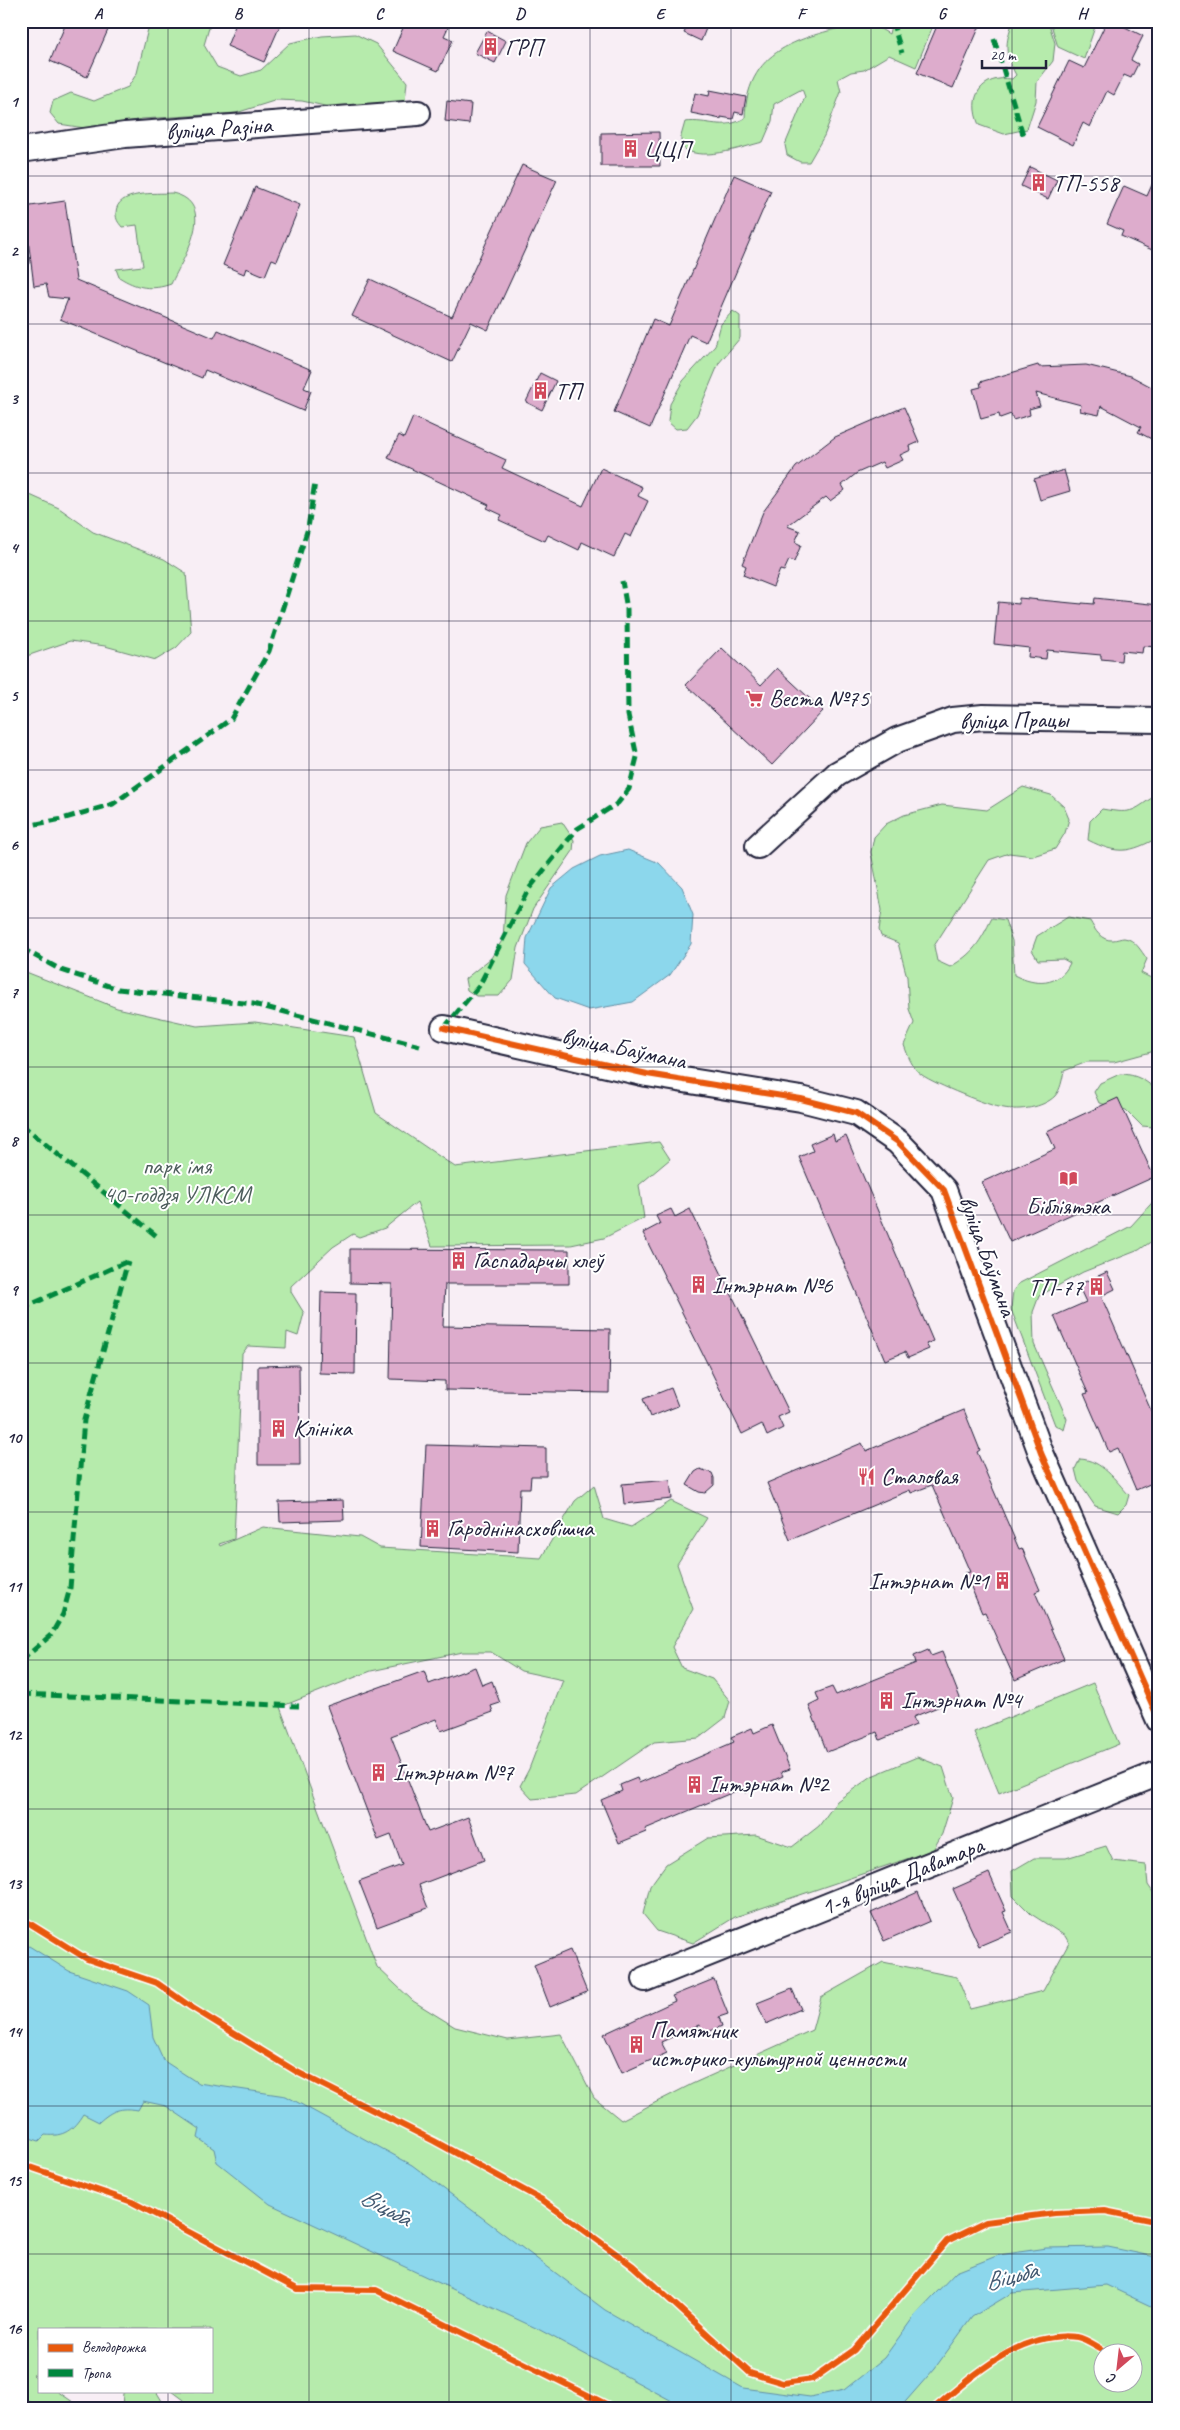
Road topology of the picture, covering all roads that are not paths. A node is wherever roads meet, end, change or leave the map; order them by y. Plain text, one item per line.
1 (418, 113) dead end
2 (21, 150) edge
3 (1159, 720) edge
4 (758, 846) dead end
5 (444, 1028) dead end
6 (1159, 1720) edge
7 (1159, 1773) edge
8 (645, 1979) dead end

1 - 2 street, вуліца Разіна
3 - 4 street, вуліца Працы
5 - 6 street, вуліца Баўмана
7 - 8 street, 1-я вуліца Даватара

